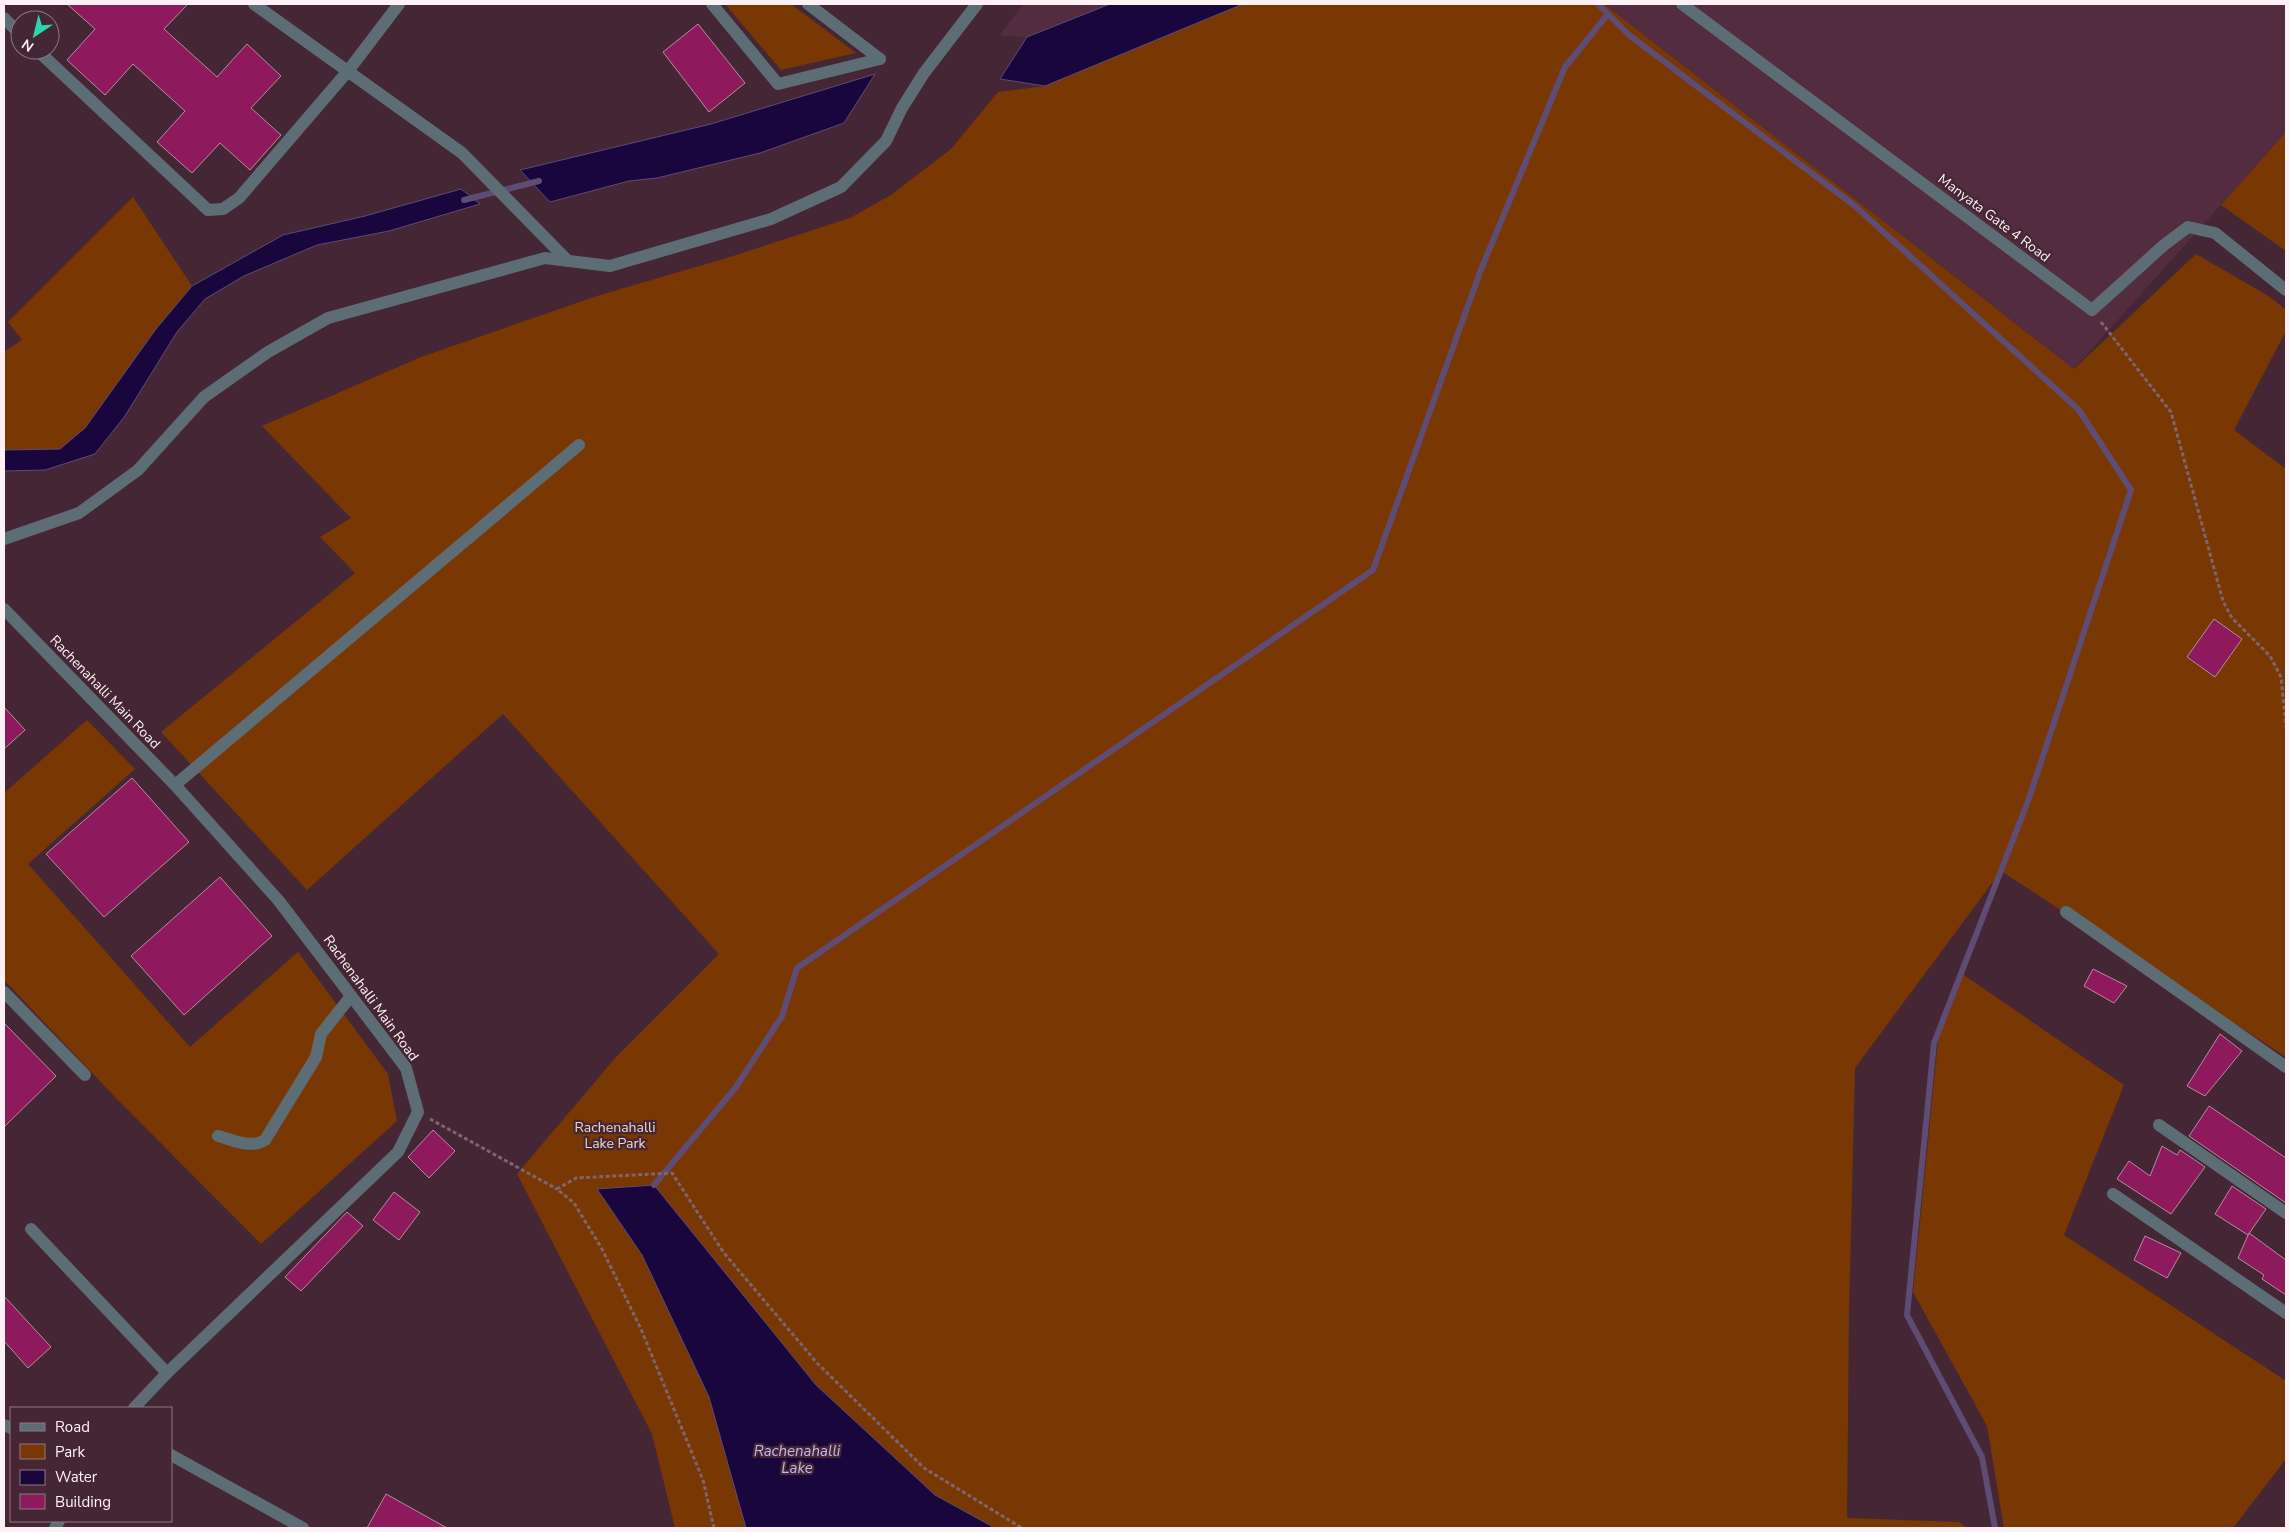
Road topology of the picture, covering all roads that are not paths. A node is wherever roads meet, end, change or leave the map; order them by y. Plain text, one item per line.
1 (254, 4) edge
2 (399, 4) edge
3 (712, 4) edge
4 (808, 4) edge
5 (976, 4) edge
6 (1682, 4) edge
7 (48, 60) edge
8 (348, 71) junction
9 (568, 261) junction
10 (2286, 290) edge
11 (579, 445) dead end
12 (4, 539) edge
13 (4, 608) edge
14 (175, 786) junction
15 (2066, 912) dead end
16 (4, 992) edge
17 (351, 996) junction
18 (2286, 1067) edge
19 (84, 1075) dead end
20 (2159, 1125) dead end
21 (218, 1136) dead end
22 (2113, 1194) dead end
23 (2286, 1213) edge
24 (31, 1229) dead end
25 (2286, 1313) edge
26 (167, 1372) junction
27 (135, 1407) edge
28 (172, 1456) edge
29 (303, 1528) edge

1 - 8 street
2 - 8 street
3 - 4 street
5 - 9 street
6 - 10 street, Manyata Gate 4 Road
7 - 8 street
8 - 9 street
9 - 12 street
11 - 14 street
13 - 14 street, Rachenahalli Main Road
14 - 17 street, Rachenahalli Main Road
15 - 18 street
16 - 19 street
17 - 21 street
17 - 26 street, Rachenahalli Main Road
20 - 23 street
22 - 25 street
24 - 26 street
26 - 27 street
28 - 29 street

